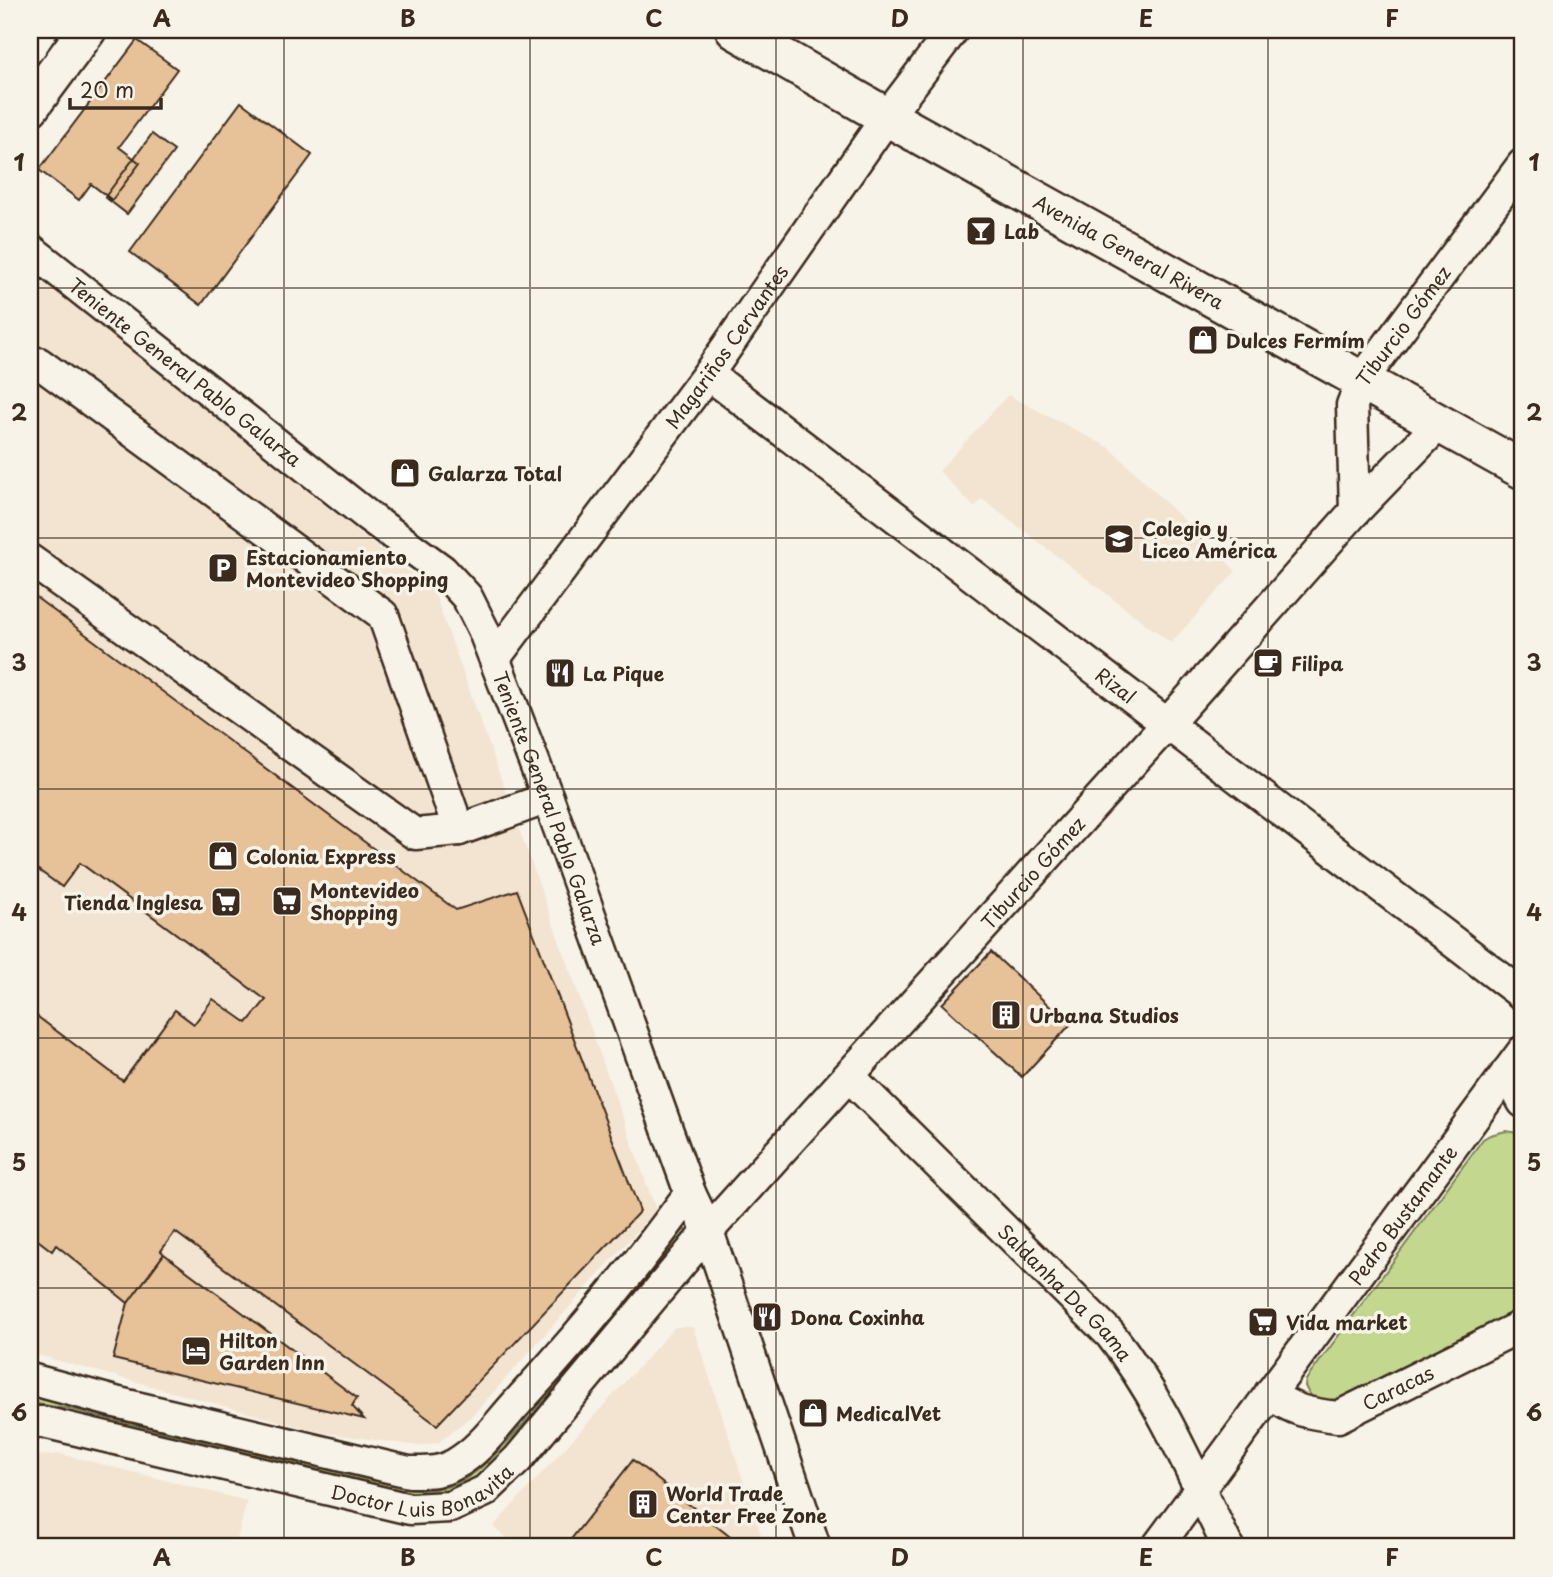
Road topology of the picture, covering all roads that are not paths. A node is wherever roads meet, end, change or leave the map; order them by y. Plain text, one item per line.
1 (42, 30) edge
2 (87, 30) edge
3 (735, 30) edge
4 (953, 30) edge
5 (30, 48) edge
6 (30, 107) edge
7 (887, 117) junction
8 (1523, 164) edge
9 (30, 249) edge
10 (30, 365) edge
11 (708, 374) junction
12 (1362, 380) junction
13 (1439, 424) junction
14 (1523, 470) edge
15 (1355, 511) junction
16 (30, 560) edge
17 (495, 658) junction
18 (1167, 724) junction
19 (548, 798) junction
20 (459, 830) junction
21 (1523, 995) edge
22 (1515, 1061) edge
23 (849, 1076) junction
24 (1523, 1102) edge
25 (690, 1193) junction
26 (708, 1231) junction
27 (1523, 1325) edge
28 (30, 1379) edge
29 (1270, 1393) junction
30 (30, 1422) edge
31 (1201, 1489) junction
32 (815, 1547) edge
33 (1157, 1547) edge
34 (1228, 1547) edge

1 - 5 street
2 - 6 main road
3 - 7 main road, Avenida General Rivera
4 - 7 street, Magariños Cervantes
7 - 11 street, Magariños Cervantes
7 - 12 main road, Avenida General Rivera
8 - 12 street, Tiburcio Gómez
9 - 17 street, Teniente General Pablo Galarza
10 - 20 street
11 - 17 street, Magariños Cervantes
11 - 18 street, Rizal
12 - 13 main road, Avenida General Rivera
12 - 15 street, Tiburcio Gómez
13 - 14 main road, Avenida General Rivera
13 - 15 street, Tiburcio Gómez
15 - 18 street, Tiburcio Gómez
16 - 20 street
17 - 19 street, Teniente General Pablo Galarza
18 - 21 street, Rizal
18 - 23 street, Tiburcio Gómez
19 - 20 street
19 - 25 street, Teniente General Pablo Galarza
22 - 24 street
22 - 29 street, Pedro Bustamante
23 - 26 street, Tiburcio Gómez
23 - 31 street, Saldanha Da Gama
25 - 26 street, Teniente General Pablo Galarza
25 - 28 street, Doctor Luis Bonavita
26 - 30 street, Doctor Luis Bonavita
26 - 32 street, Teniente General Pablo Galarza
27 - 29 street, Caracas
29 - 31 street, Pedro Bustamante
31 - 33 street, Pedro Bustamante
31 - 34 street, Saldanha Da Gama

